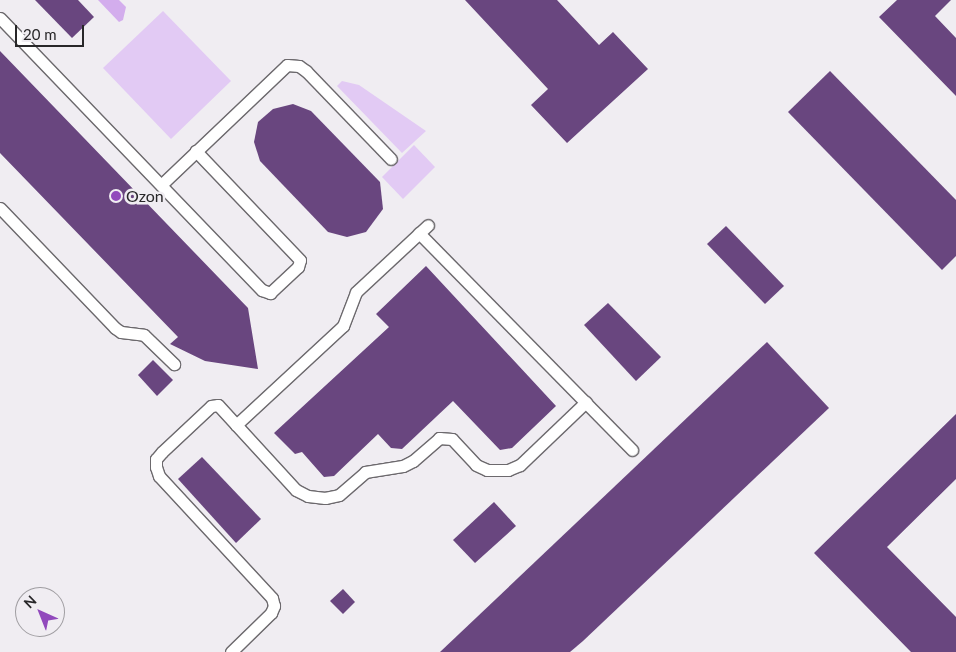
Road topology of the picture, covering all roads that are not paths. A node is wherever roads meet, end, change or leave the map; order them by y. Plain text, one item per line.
1 (0, 18) edge
2 (196, 151) junction
3 (391, 159) dead end
4 (161, 185) junction
5 (0, 208) edge
6 (174, 364) dead end
7 (586, 402) junction
8 (236, 425) junction
9 (632, 450) dead end
10 (231, 652) edge

1 - 4 lane
2 - 3 lane
2 - 4 lane
2 - 4 lane
5 - 6 lane
7 - 8 lane
7 - 8 lane
7 - 9 lane
8 - 10 lane

